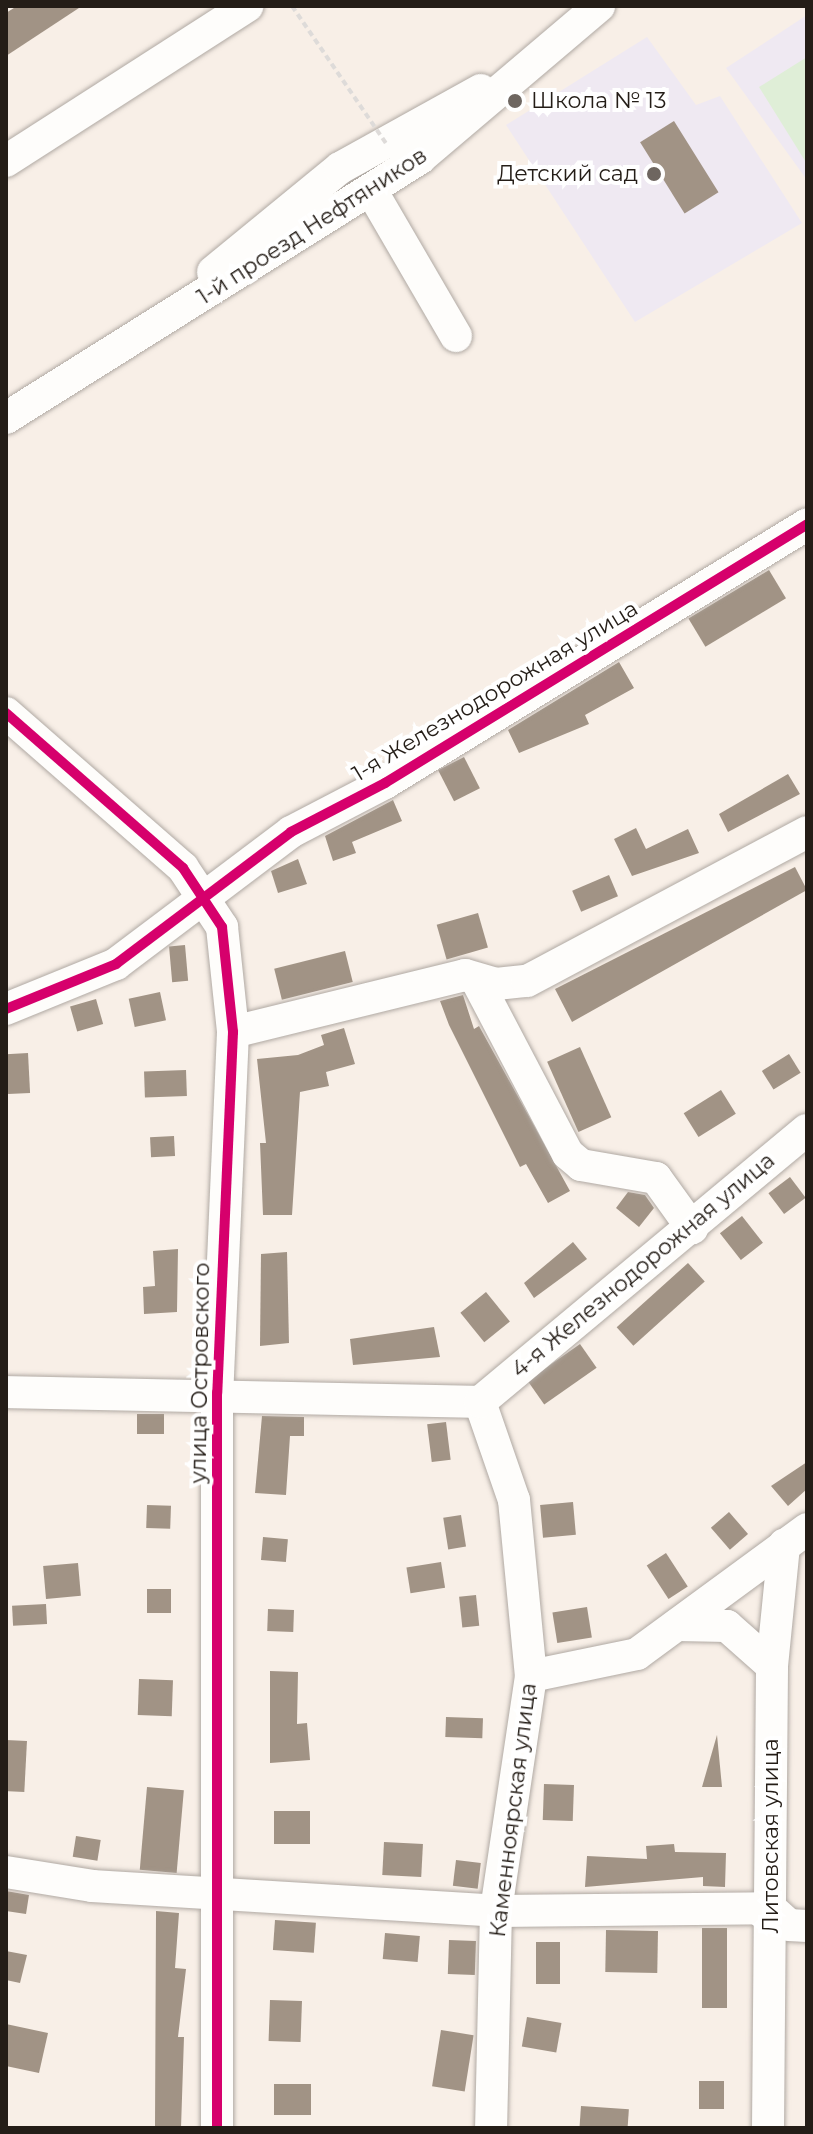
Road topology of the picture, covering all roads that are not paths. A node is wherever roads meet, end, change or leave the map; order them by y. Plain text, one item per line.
1 (247, 6) edge
2 (599, 6) edge
3 (537, 59) junction
4 (6, 161) edge
5 (371, 190) junction
6 (144, 335) junction
7 (456, 336) dead end
8 (6, 418) edge
9 (807, 524) edge
10 (6, 713) edge
11 (807, 832) edge
12 (208, 897) junction
13 (477, 981) junction
14 (6, 1009) edge
15 (233, 1032) junction
16 (807, 1130) edge
17 (692, 1228) junction
18 (6, 1392) edge
19 (217, 1392) junction
20 (480, 1402) junction
21 (795, 1537) edge
22 (677, 1625) junction
23 (772, 1666) junction
24 (531, 1676) junction
25 (6, 1872) edge
26 (219, 1893) junction
27 (770, 1908) junction
28 (496, 1911) junction
29 (807, 1926) edge
30 (217, 2128) edge
31 (491, 2128) edge
32 (768, 2128) edge

1 - 4 street
2 - 3 street, 1-й проезд Нефтяников
3 - 5 street, 1-й проезд Нефтяников
3 - 6 street
5 - 6 street, 1-й проезд Нефтяников
5 - 7 street
6 - 8 street, 1-й проезд Нефтяников
9 - 12 street, 1-я Железнодорожная улица
10 - 12 street, улица Островского
11 - 13 street
12 - 14 street, 1-я Железнодорожная улица
12 - 15 street, улица Островского
13 - 15 street
13 - 17 street
15 - 19 street, улица Островского
16 - 17 street, 4-я Железнодорожная улица
17 - 20 street, 4-я Железнодорожная улица
18 - 19 street
19 - 20 street
19 - 26 street, улица Островского
20 - 24 street, Каменноярская улица
21 - 22 street
21 - 23 street, Литовская улица
22 - 23 street
22 - 24 street
23 - 27 street, Литовская улица
24 - 28 street, Каменноярская улица
25 - 26 street
26 - 28 street
26 - 30 street, улица Островского
27 - 28 street
27 - 29 street
27 - 32 street, Литовская улица
28 - 31 street, Каменноярская улица

